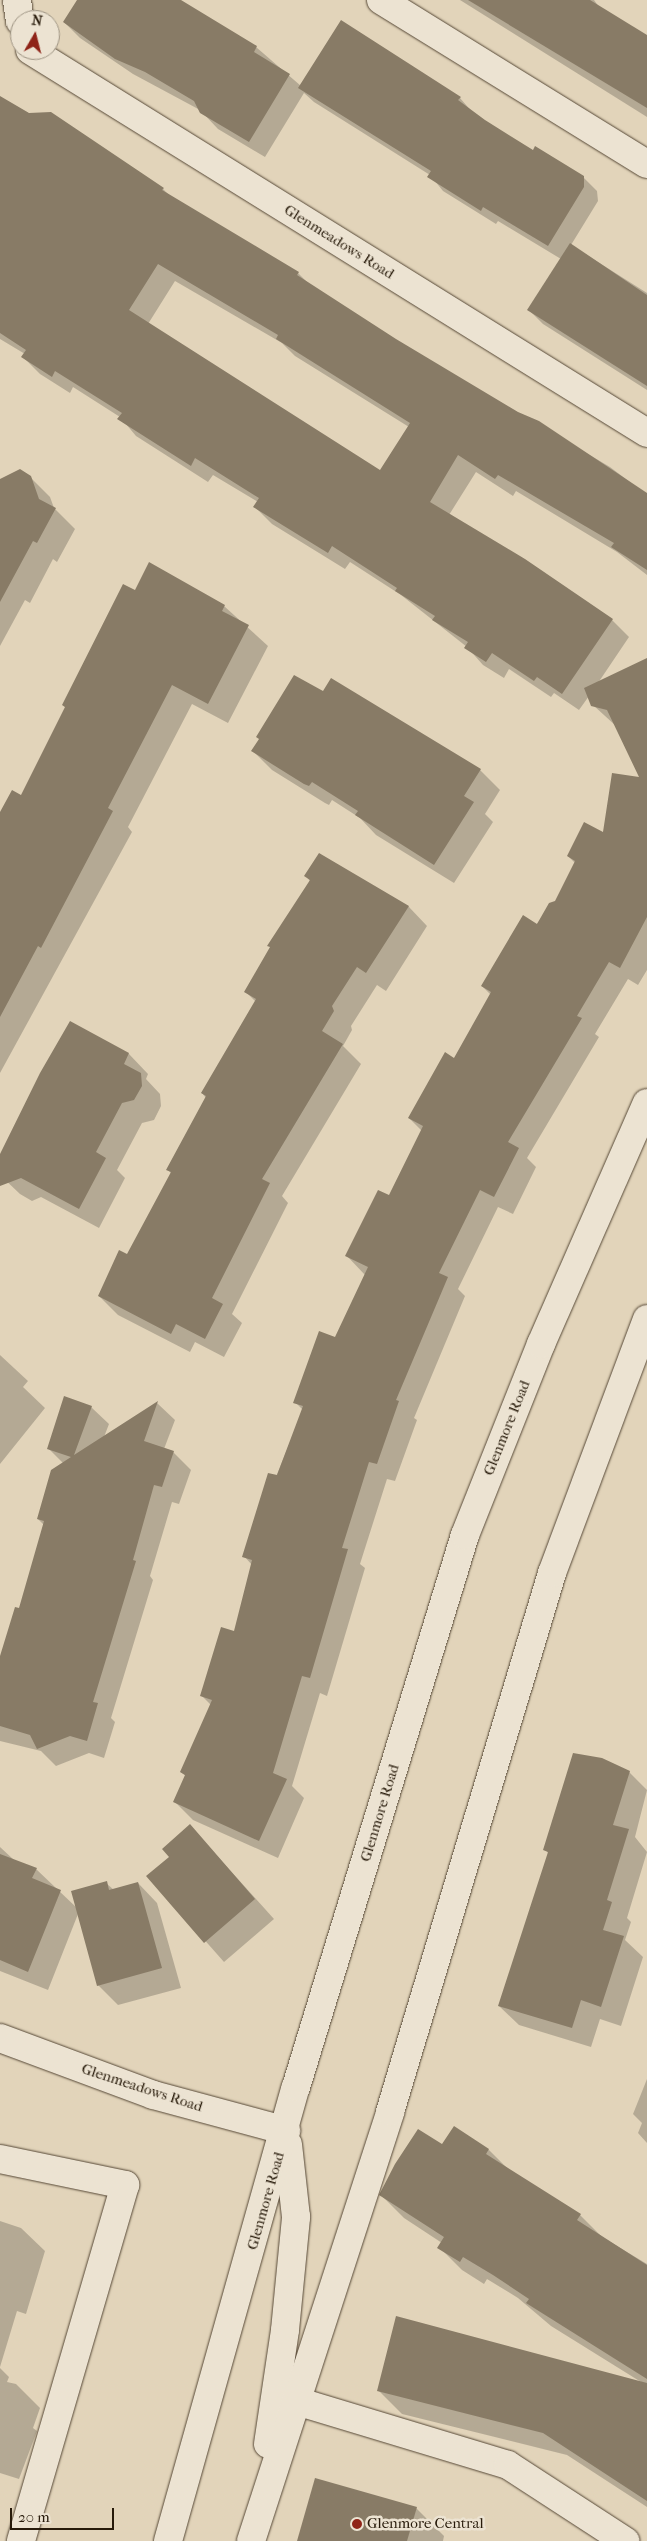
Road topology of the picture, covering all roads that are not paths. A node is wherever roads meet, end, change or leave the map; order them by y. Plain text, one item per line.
1 (381, 0) edge
2 (46, 60) edge
3 (647, 164) edge
4 (647, 433) edge
5 (647, 1103) edge
6 (647, 1319) edge
7 (0, 2038) edge
8 (286, 2131) junction
9 (0, 2159) edge
10 (296, 2402) junction
11 (254, 2532) edge
12 (21, 2541) edge
13 (168, 2541) edge
14 (625, 2541) edge

1 - 3 main road
2 - 4 main road, Glenmeadows Road
5 - 8 main road, Glenmore Road
6 - 10 main road
7 - 8 main road, Glenmeadows Road
8 - 11 main road
8 - 13 main road, Glenmore Road
9 - 12 main road
10 - 11 main road
10 - 14 main road

